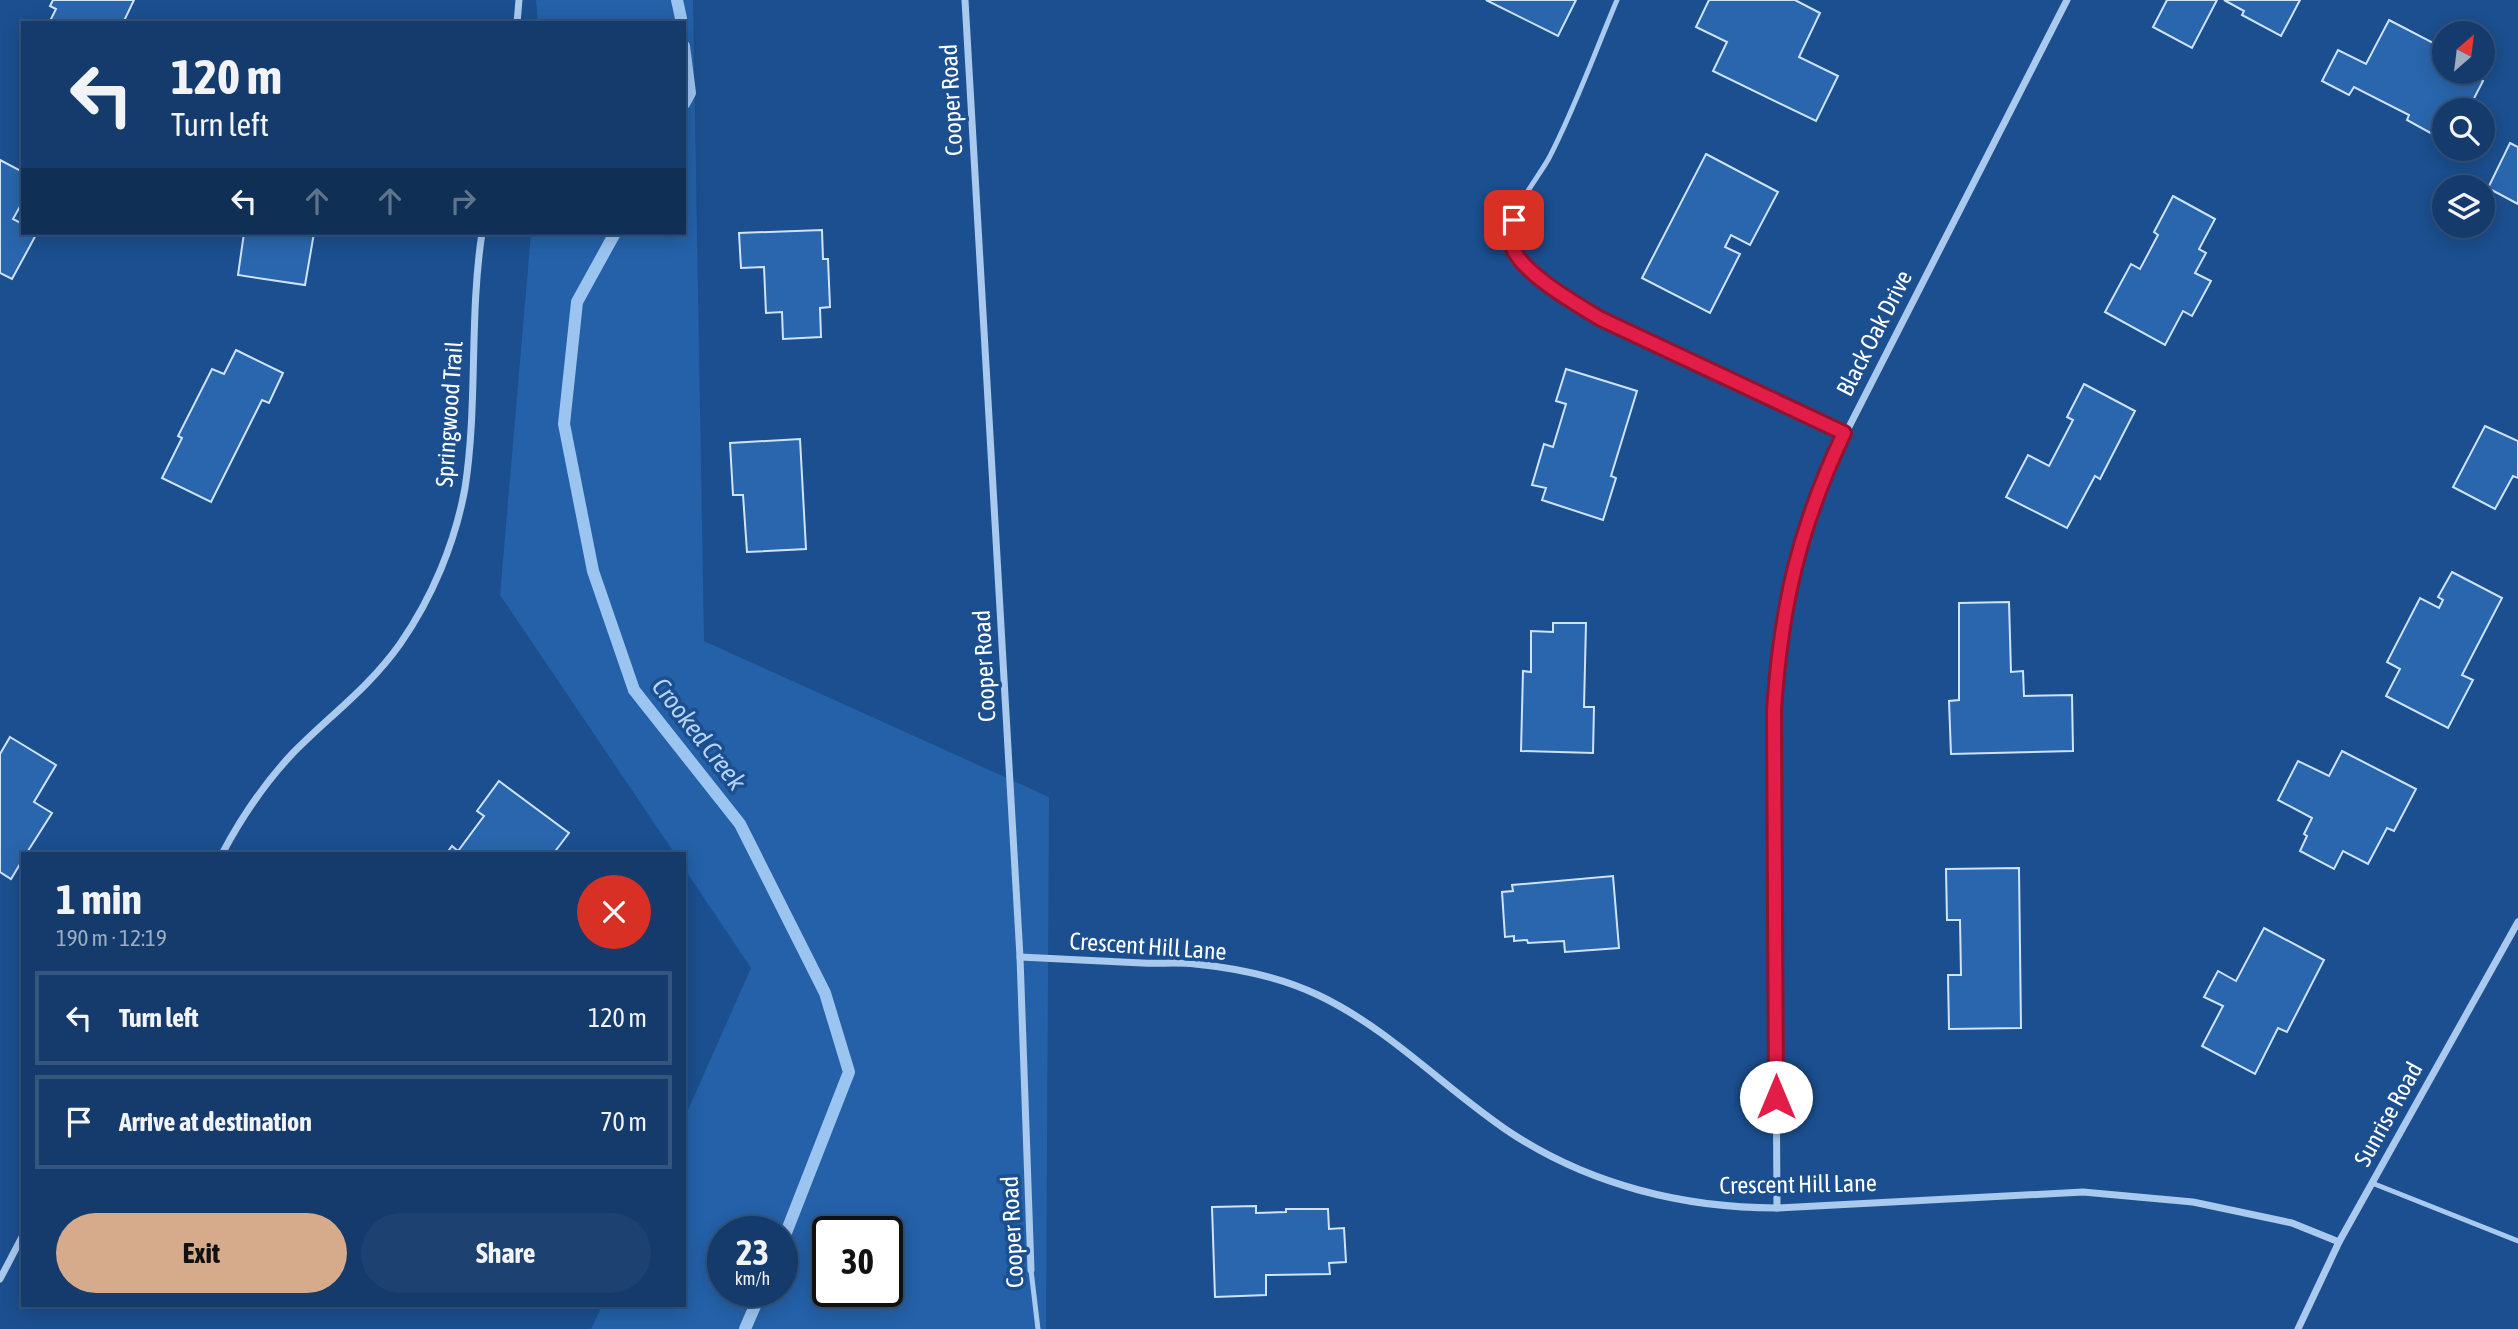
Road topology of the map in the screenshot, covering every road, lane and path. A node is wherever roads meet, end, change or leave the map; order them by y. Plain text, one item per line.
1 (519, 0) edge
2 (965, 0) edge
3 (1617, 0) edge
4 (2067, 0) edge
5 (517, 21) edge
6 (482, 235) edge
7 (1844, 433) junction
8 (223, 852) edge
9 (2518, 922) edge
10 (1020, 957) junction
11 (2372, 1183) junction
12 (1777, 1208) junction
13 (21, 1240) edge
14 (2518, 1241) edge
15 (2339, 1242) junction
16 (1031, 1270) joint
17 (0, 1279) edge
18 (1038, 1329) edge
19 (2298, 1329) edge

1 - 5 street
2 - 10 street, Cooper Road
3 - 7 lane
4 - 7 street, Black Oak Drive
6 - 8 street, Springwood Trail
7 - 12 street, Black Oak Drive
9 - 11 street, Sunrise Road
10 - 12 street, Crescent Hill Lane
10 - 16 street, Cooper Road
11 - 14 lane
11 - 15 street, Sunrise Road
12 - 15 street, Crescent Hill Lane
13 - 17 street
15 - 19 street, Sunrise Road
16 - 18 lane, Cooper Road

